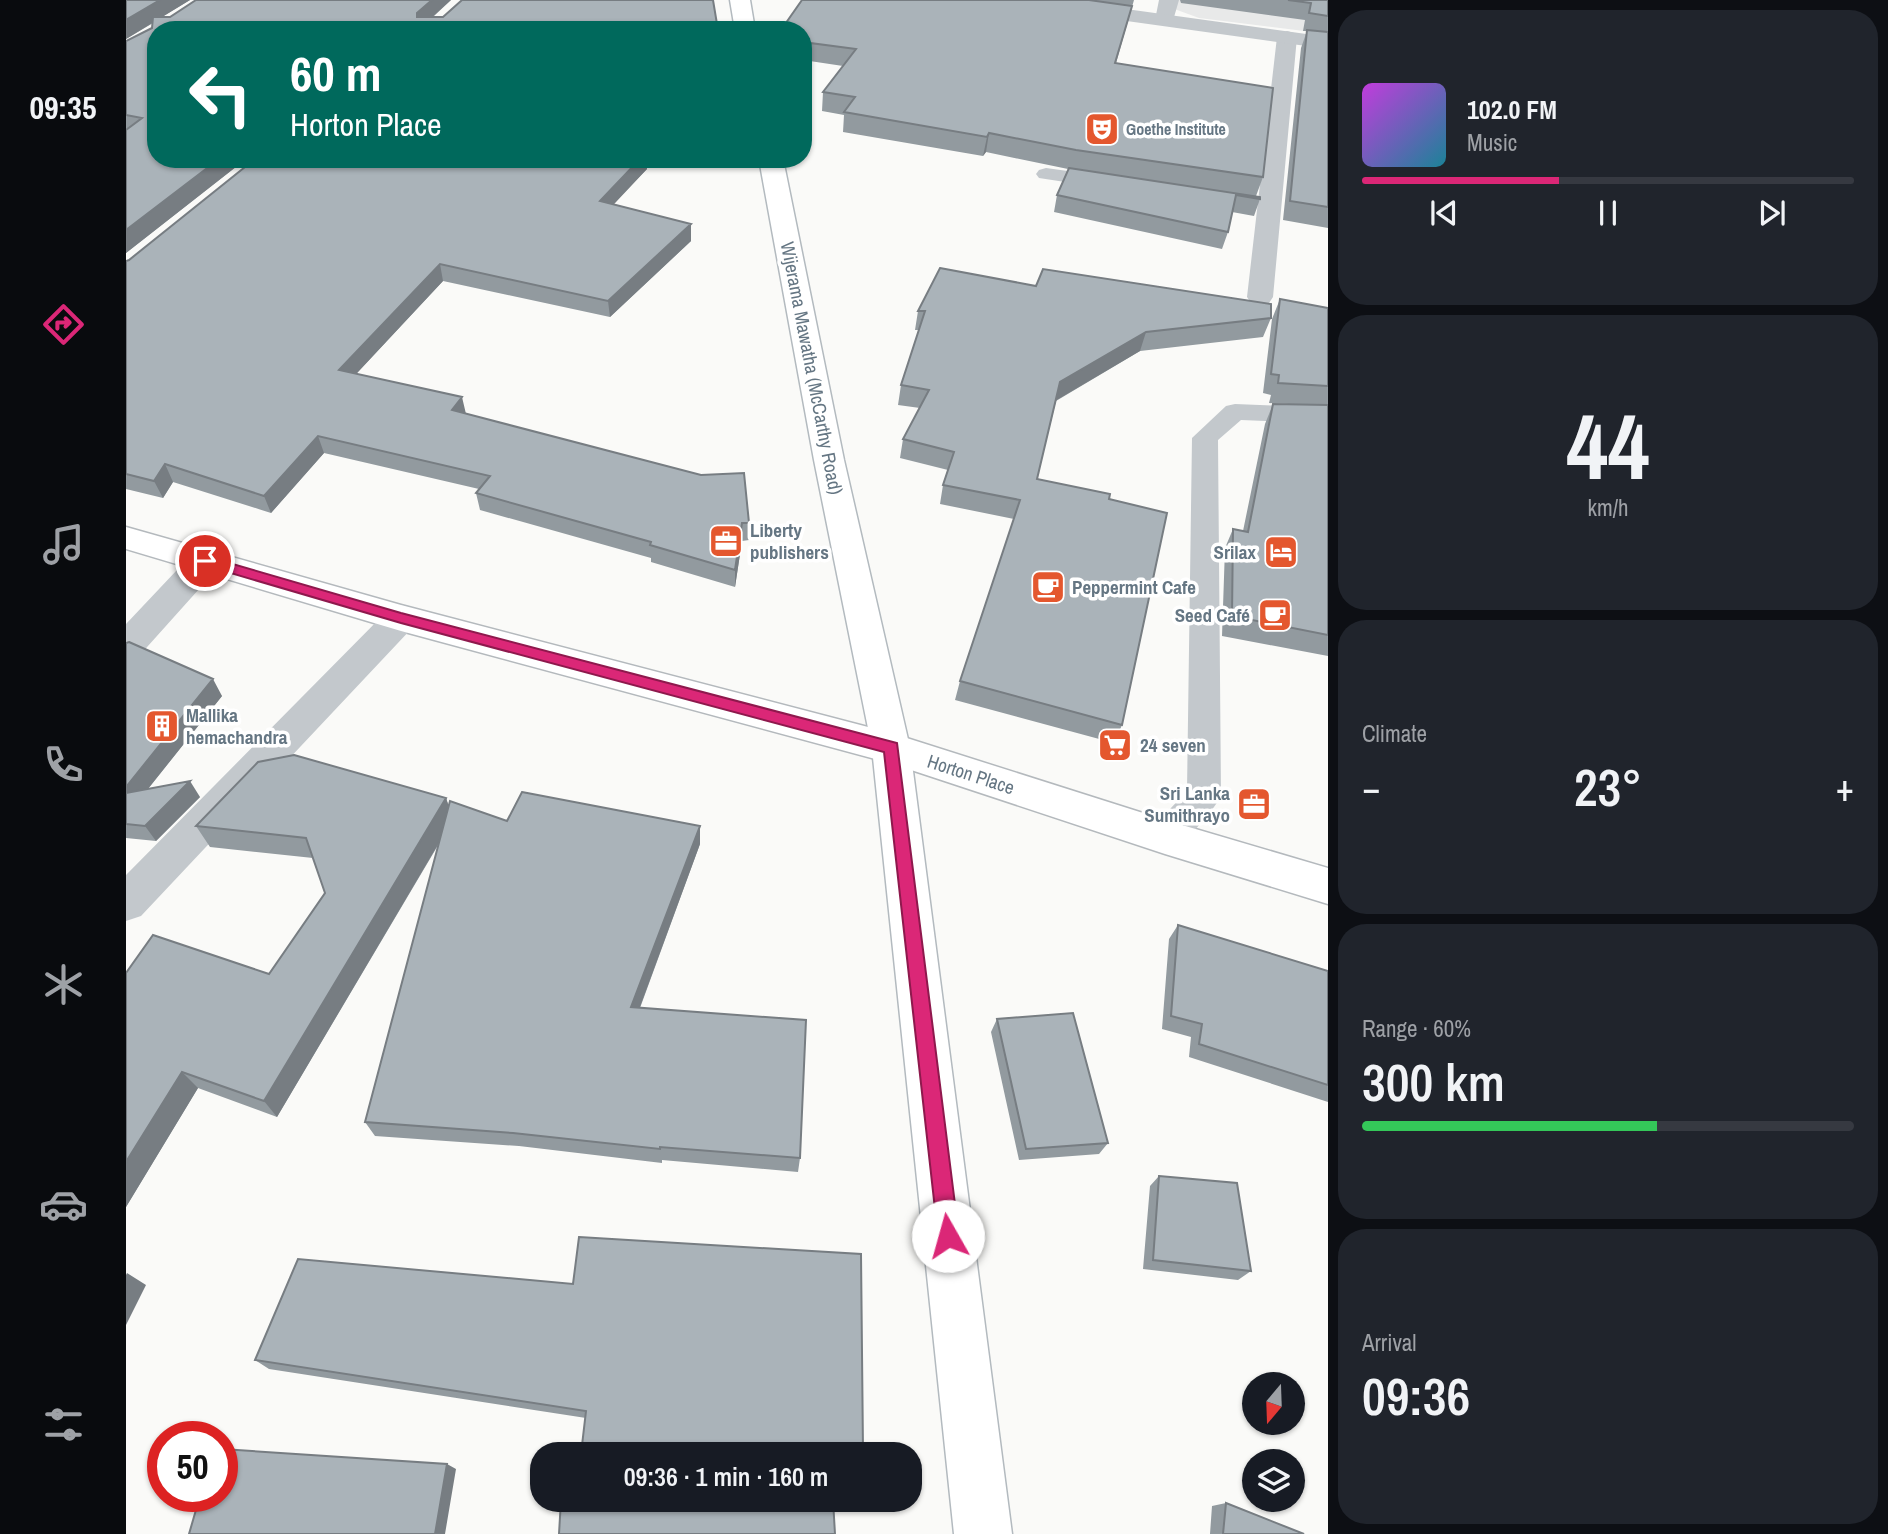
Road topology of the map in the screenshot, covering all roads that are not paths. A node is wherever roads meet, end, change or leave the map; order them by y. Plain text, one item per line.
1 (740, 0) edge
2 (1019, 0) edge
3 (1169, 0) edge
4 (1165, 20) junction
5 (744, 21) edge
6 (1287, 37) junction
7 (1328, 43) edge
8 (773, 168) edge
9 (1046, 174) edge
10 (1125, 186) edge
11 (1243, 203) edge
12 (1269, 207) junction
13 (1260, 297) dead end
14 (1317, 415) edge
15 (126, 538) edge
16 (205, 561) junction
17 (401, 618) junction
18 (126, 647) edge
19 (891, 748) junction
20 (1165, 837) junction
21 (1328, 886) edge
22 (126, 903) edge
23 (983, 1534) edge

1 - 5 main road
2 - 4 street
3 - 4 street
4 - 6 street
6 - 7 street
6 - 12 street
8 - 19 main road, Wijerama Mawatha (McCarthy Road)
9 - 10 lane
11 - 12 lane
12 - 13 street
14 - 20 lane
15 - 16 main road, Horton Place
16 - 17 main road, Horton Place
16 - 18 street
17 - 19 main road, Horton Place
17 - 22 street
19 - 20 main road, Horton Place
19 - 23 main road, Wijerama Mawatha (McCarthy Road)
20 - 21 main road, Horton Place

